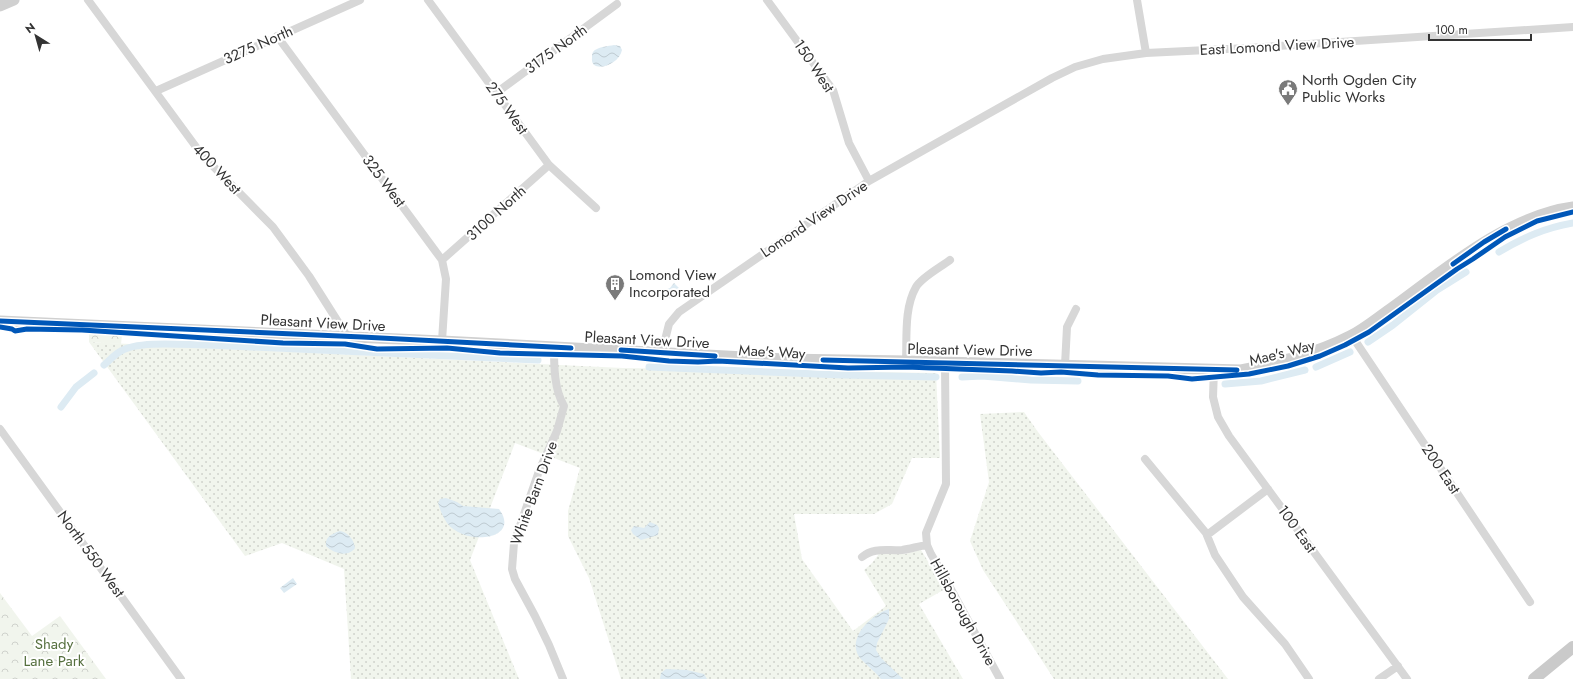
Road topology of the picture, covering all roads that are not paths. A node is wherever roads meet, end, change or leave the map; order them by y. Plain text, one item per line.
1 (14, 0) edge
2 (88, 0) edge
3 (360, 0) edge
4 (428, 0) edge
5 (767, 0) edge
6 (1137, 0) edge
7 (617, 4) dead end
8 (0, 6) edge
9 (1573, 27) edge
10 (277, 36) junction
11 (1146, 53) junction
12 (156, 91) junction
13 (496, 93) junction
14 (994, 112) joint
15 (549, 165) junction
16 (869, 181) junction
17 (1573, 207) edge
18 (596, 208) dead end
19 (442, 260) junction
20 (950, 260) dead end
21 (1076, 309) dead end
22 (0, 321) edge
23 (348, 336) junction
24 (1352, 336) junction
25 (442, 340) junction
26 (554, 347) junction
27 (662, 352) junction
28 (906, 361) junction
29 (945, 362) junction
30 (1065, 365) junction
31 (1214, 369) junction
32 (0, 429) edge
33 (1145, 459) dead end
34 (1268, 489) junction
35 (1208, 535) junction
36 (927, 545) junction
37 (862, 556) dead end
38 (1530, 602) dead end
39 (1573, 647) edge
40 (1398, 666) junction
41 (181, 679) edge
42 (563, 679) edge
43 (1000, 679) edge
44 (1309, 679) edge
45 (1379, 679) edge
46 (1407, 679) edge
47 (1534, 679) edge

1 - 8 street
2 - 12 street, 400 West
3 - 10 street, 3275 North
4 - 13 street, 275 West
5 - 16 street, 150 West
6 - 11 street
7 - 13 street, 3175 North
9 - 11 street, East Lomond View Drive
10 - 12 street, 3275 North
10 - 19 street, 325 West
11 - 14 street, East Lomond View Drive
12 - 23 street, 400 West
13 - 15 street, 275 West
14 - 16 street, Lomond View Drive
15 - 18 street, 275 West
15 - 19 street, 3100 North
16 - 27 street, Lomond View Drive
17 - 24 street, Pleasant View Drive
19 - 25 street, 325 West
20 - 28 street
21 - 30 street
22 - 23 street, Pleasant View Drive
23 - 25 street, Pleasant View Drive
24 - 31 street, Pleasant View Drive
24 - 38 street, 200 East
25 - 26 street, Pleasant View Drive
26 - 27 street, Pleasant View Drive
26 - 42 street, White Barn Drive
27 - 28 street, Pleasant View Drive
28 - 29 street, Pleasant View Drive
29 - 30 street, Pleasant View Drive
29 - 36 street, Hillsborough Drive
30 - 31 street, Pleasant View Drive
31 - 34 street, 100 East
32 - 41 street, North 550 West
33 - 35 street
34 - 35 street
34 - 40 street, 100 East
35 - 44 street
36 - 37 street, Hillsborough Drive
36 - 43 street, Hillsborough Drive
39 - 47 main road
40 - 45 street
40 - 46 street, 100 East

